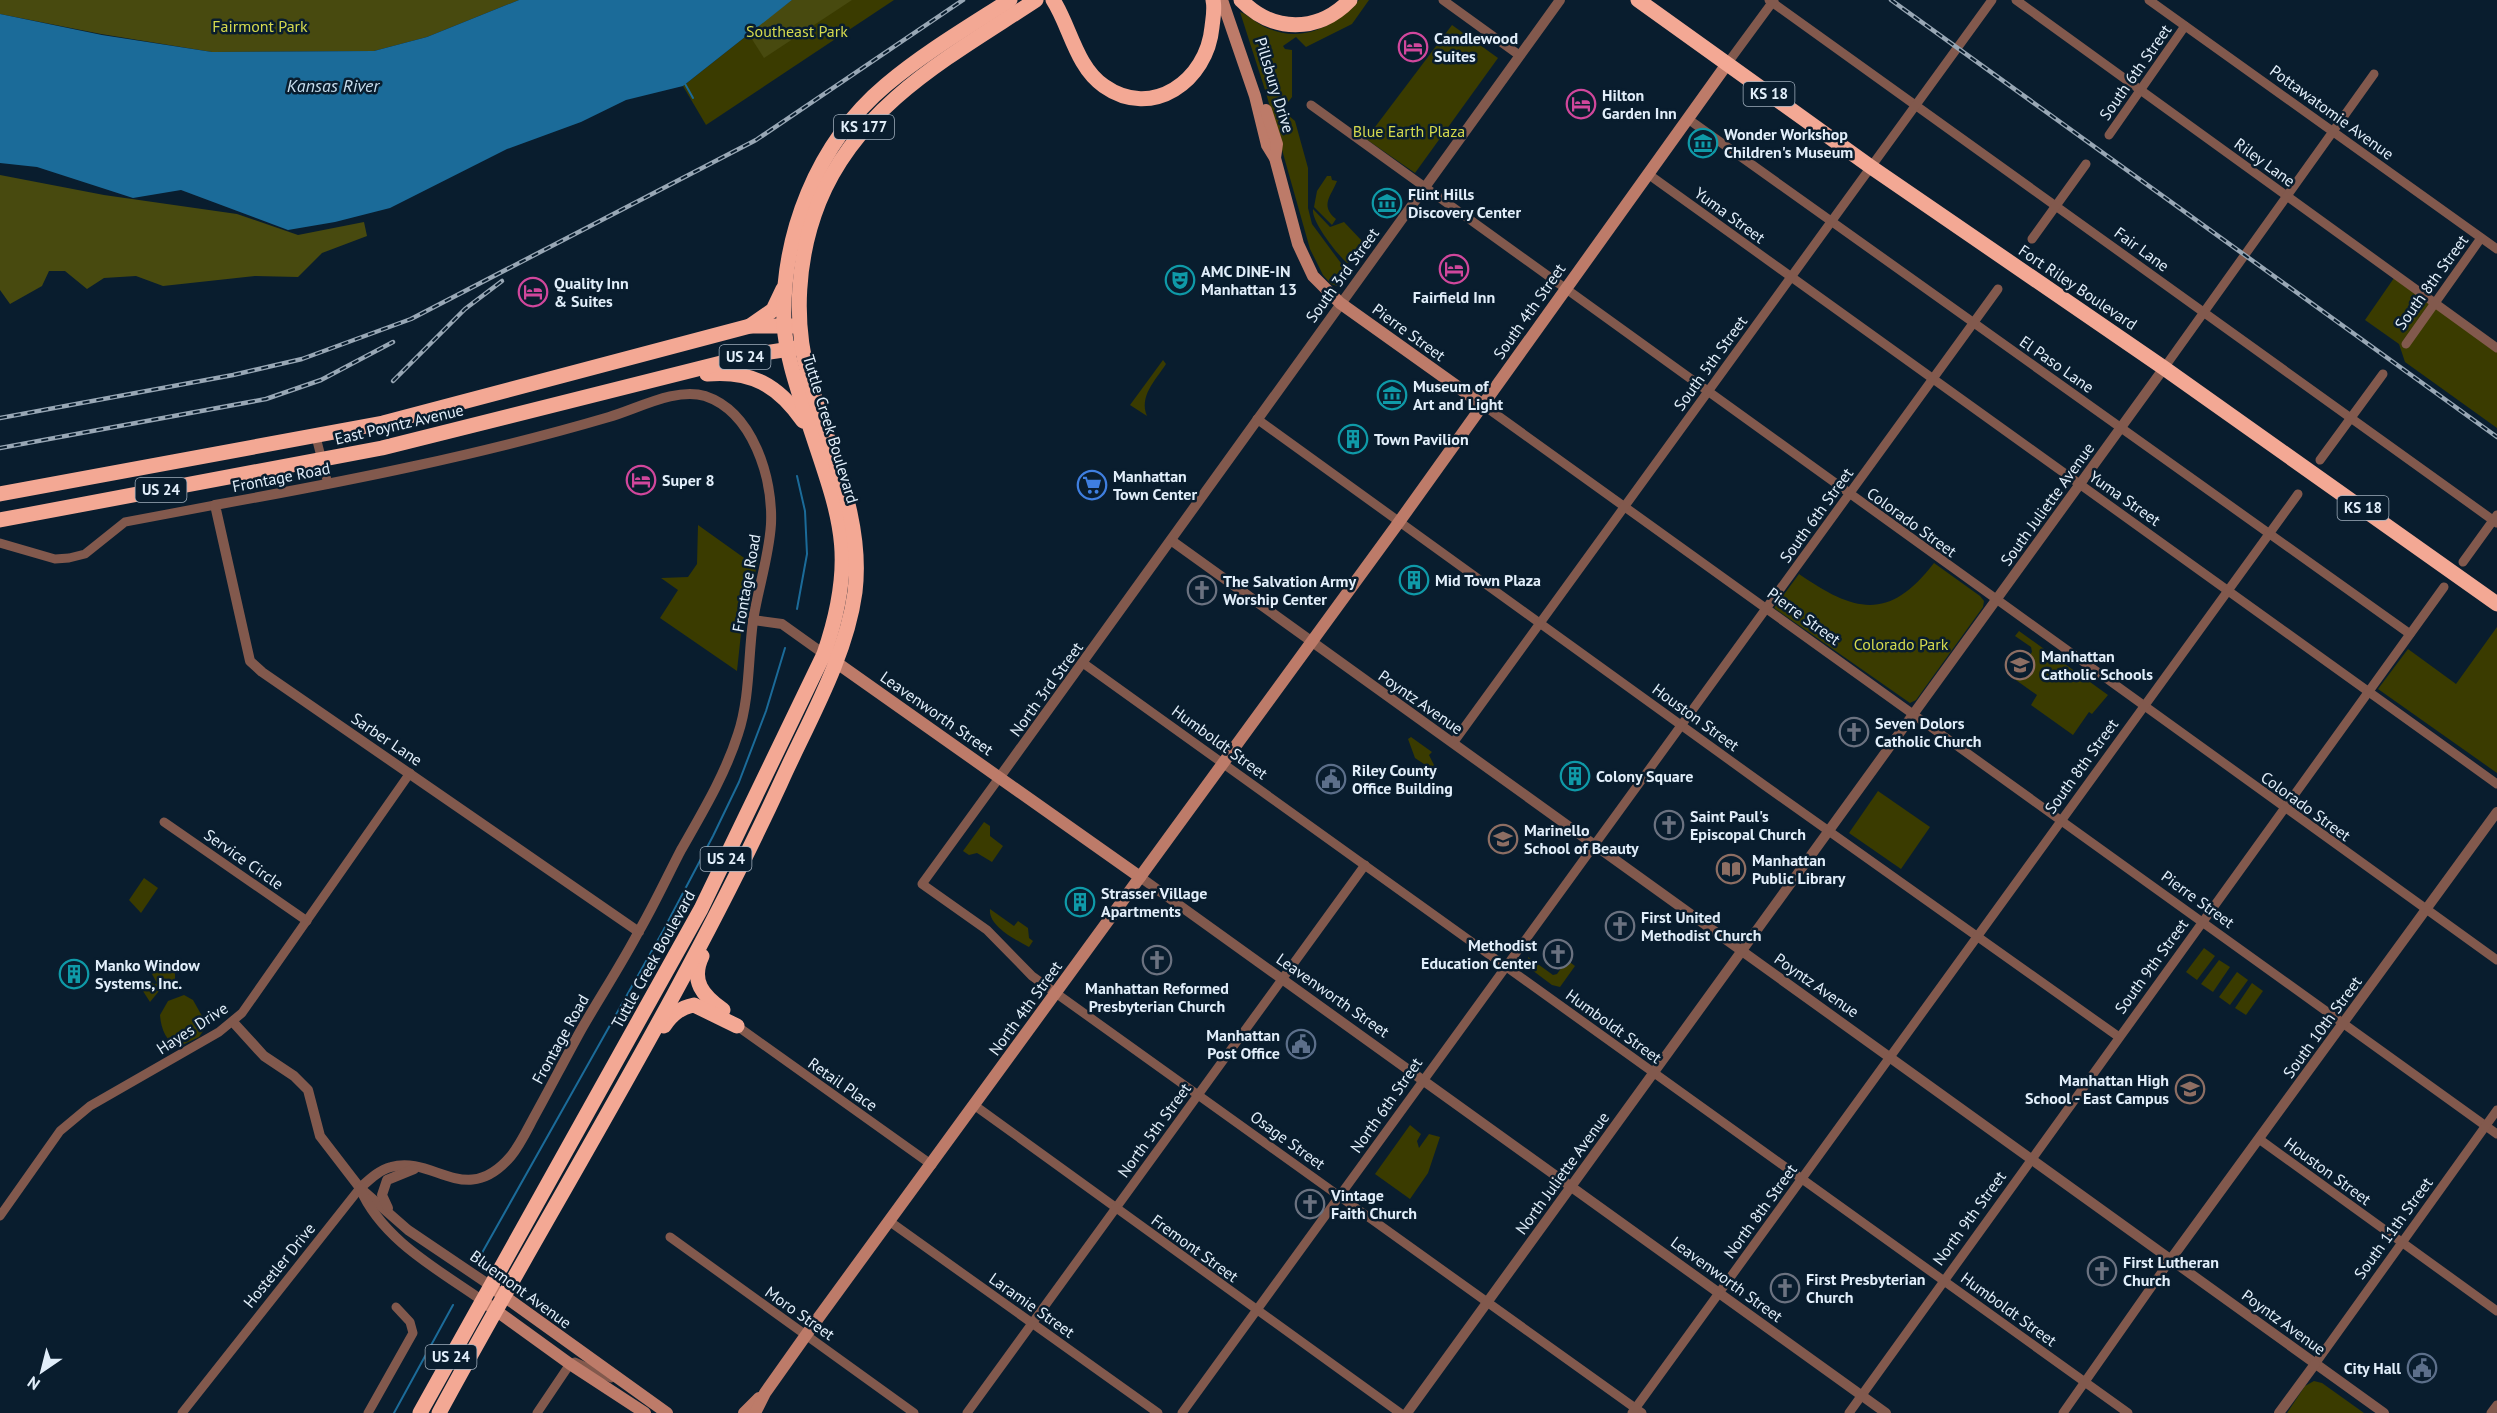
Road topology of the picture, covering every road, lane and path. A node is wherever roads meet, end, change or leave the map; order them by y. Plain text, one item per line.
1 (1010, 0) edge
2 (1036, 0) edge
3 (1053, 0) edge
4 (1213, 0) edge
5 (1222, 0) edge
6 (1230, 0) edge
7 (1241, 0) edge
8 (1350, 0) edge
9 (1443, 0) edge
10 (1560, 0) edge
11 (1638, 0) edge
12 (1992, 0) edge
13 (2016, 0) edge
14 (2149, 0) edge
15 (1772, 1) edge
16 (2185, 26) junction
17 (1519, 55) junction
18 (1727, 64) junction
19 (2374, 74) dead end
20 (2140, 91) junction
21 (1311, 105) dead end
22 (1915, 105) junction
23 (1688, 119) junction
24 (2333, 132) junction
25 (2109, 135) dead end
26 (1275, 158) junction
27 (2086, 164) dead end
28 (1871, 167) junction
29 (1648, 174) junction
30 (1425, 188) junction
31 (2286, 196) junction
32 (2056, 206) junction
33 (1832, 221) junction
34 (2481, 238) junction
35 (2032, 240) dead end
36 (2497, 249) edge
37 (1791, 278) junction
38 (785, 284) junction
39 (1565, 289) junction
40 (1998, 289) dead end
41 (1340, 303) junction
42 (2435, 303) junction
43 (2204, 312) junction
44 (1973, 324) junction
45 (784, 325) junction
46 (750, 326) junction
47 (800, 326) junction
48 (2406, 344) dead end
49 (2497, 348) edge
50 (795, 349) junction
51 (2164, 368) junction
52 (689, 372) junction
53 (2383, 374) dead end
54 (1933, 379) junction
55 (1707, 392) junction
56 (1483, 405) junction
57 (2351, 418) junction
58 (1257, 419) junction
59 (2121, 427) junction
60 (316, 437) junction
61 (816, 444) junction
62 (322, 460) junction
63 (2320, 460) dead end
64 (328, 484) junction
65 (2079, 484) junction
66 (0, 494) edge
67 (2298, 494) dead end
68 (1849, 495) junction
69 (216, 505) junction
70 (1623, 506) junction
71 (2496, 519) edge
72 (0, 520) edge
73 (1399, 522) junction
74 (2269, 534) junction
75 (1172, 541) junction
76 (0, 543) edge
77 (2463, 562) dead end
78 (2444, 587) dead end
79 (2229, 590) junction
80 (1996, 600) junction
81 (2497, 604) edge
82 (1767, 609) junction
83 (753, 621) junction
84 (1539, 623) junction
85 (2410, 634) junction
86 (1311, 642) junction
87 (829, 658) junction
88 (1083, 663) junction
89 (2369, 692) junction
90 (2143, 707) junction
91 (1912, 714) junction
92 (1681, 724) junction
93 (1453, 743) junction
94 (1223, 763) junction
95 (410, 773) junction
96 (999, 778) junction
97 (2497, 784) edge
98 (2285, 809) junction
99 (2497, 812) edge
100 (2060, 820) junction
101 (164, 822) dead end
102 (1829, 830) junction
103 (1595, 845) junction
104 (1365, 865) junction
105 (1140, 877) junction
106 (922, 884) joint
107 (2426, 910) junction
108 (716, 919) junction
109 (307, 921) junction
110 (2202, 922) junction
111 (639, 932) junction
112 (1977, 936) junction
113 (1742, 950) junction
114 (2497, 960) edge
115 (1506, 967) junction
116 (1283, 980) junction
117 (1057, 992) junction
118 (233, 1022) junction
119 (2343, 1023) junction
120 (737, 1026) junction
121 (2119, 1037) junction
122 (1890, 1056) junction
123 (1653, 1072) junction
124 (1423, 1079) junction
125 (1199, 1094) junction
126 (974, 1105) junction
127 (611, 1108) junction
128 (2497, 1110) edge
129 (2485, 1126) junction
130 (2497, 1134) edge
131 (2259, 1139) junction
132 (2031, 1158) junction
133 (932, 1165) junction
134 (417, 1167) junction
135 (1802, 1179) junction
136 (1570, 1187) junction
137 (360, 1188) junction
138 (1341, 1196) junction
139 (1116, 1209) junction
140 (0, 1216) edge
141 (395, 1219) junction
142 (889, 1221) junction
143 (670, 1237) dead end
144 (2401, 1242) junction
145 (2171, 1259) junction
146 (1942, 1280) junction
147 (491, 1286) junction
148 (1719, 1293) junction
149 (504, 1296) junction
150 (483, 1301) junction
151 (1488, 1302) junction
152 (396, 1307) dead end
153 (1257, 1310) junction
154 (496, 1311) junction
155 (2497, 1311) edge
156 (1033, 1323) junction
157 (806, 1335) junction
158 (570, 1364) junction
159 (2315, 1364) junction
160 (619, 1381) junction
161 (2085, 1382) junction
162 (765, 1393) junction
163 (1861, 1396) junction
164 (2497, 1405) edge
165 (1637, 1412) edge
166 (182, 1413) edge
167 (368, 1413) edge
168 (420, 1413) edge
169 (439, 1413) edge
170 (537, 1413) edge
171 (645, 1413) edge
172 (666, 1413) edge
173 (744, 1413) edge
174 (755, 1413) edge
175 (914, 1413) edge
176 (967, 1413) edge
177 (1158, 1413) edge
178 (1182, 1413) edge
179 (1400, 1413) edge
180 (1407, 1413) edge
181 (1849, 1413) edge
182 (1886, 1413) edge
183 (2063, 1413) edge
184 (2128, 1413) edge
185 (2279, 1413) edge
186 (2384, 1413) edge
187 (2491, 1413) edge

1 - 38 highway, KS 177
2 - 47 highway, KS 177
3 - 4 highway
5 - 26 main road, Pillsbury Drive
6 - 26 main road, Pillsbury Drive
7 - 8 highway
9 - 17 street
10 - 17 street, South 3rd Street
11 - 18 highway, Fort Riley Boulevard / KS 18
12 - 22 street, South 5th Street
13 - 20 street, Riley Lane
14 - 16 street, Pottawatomie Avenue
15 - 18 street, South 4th Street
15 - 22 street, Fair Lane
16 - 20 street, South 6th Street
16 - 24 street, Pottawatomie Avenue
17 - 30 street, South 3rd Street
18 - 23 main road, South 4th Street
18 - 28 highway, Fort Riley Boulevard / KS 18
19 - 24 street, South Juliette Avenue
20 - 25 street, South 6th Street
20 - 31 street, Riley Lane
21 - 30 street, Colorado Street
22 - 28 street, South 5th Street
22 - 32 street, Fair Lane
23 - 29 main road, South 4th Street
23 - 33 street, El Paso Lane
24 - 31 street, South Juliette Avenue
24 - 34 street, Pottawatomie Avenue
26 - 41 main road, Pierre Street
27 - 32 street
28 - 33 street, South 5th Street
28 - 51 highway, Fort Riley Boulevard / KS 18
29 - 37 street, Yuma Street
29 - 39 main road, South 4th Street
30 - 39 street, Colorado Street
30 - 41 street, South 3rd Street
31 - 42 street, Riley Lane
31 - 43 street, South Juliette Avenue
32 - 35 street
32 - 43 street, Fair Lane
33 - 37 street, South 5th Street
33 - 44 street, El Paso Lane
34 - 36 street, Pottawatomie Avenue
34 - 42 street, South 8th Street
37 - 54 street, Yuma Street
37 - 55 street, South 5th Street
38 - 45 highway, KS 177
38 - 46 highway
39 - 55 street, Colorado Street
39 - 56 main road, South 4th Street
40 - 44 street, South 6th Street
41 - 56 main road, Pierre Street
41 - 58 street, South 3rd Street
42 - 48 street, South 8th Street
42 - 49 street, Riley Lane
43 - 51 street, South Juliette Avenue
43 - 57 street, Fair Lane
44 - 54 street, South 6th Street
44 - 59 street, El Paso Lane
45 - 46 highway, East Poyntz Avenue / US 24
45 - 47 highway, East Poyntz Avenue / US 24
45 - 50 highway, Tuttle Creek Boulevard
46 - 60 highway, East Poyntz Avenue / US 24
47 - 50 highway, Tuttle Creek Boulevard / US 24
50 - 52 highway, East Poyntz Avenue / US 24
50 - 61 highway, Tuttle Creek Boulevard
50 - 87 highway, Tuttle Creek Boulevard / US 24
51 - 59 street, South Juliette Avenue
51 - 81 highway, Fort Riley Boulevard / KS 18
52 - 61 highway, US 24
52 - 62 highway, East Poyntz Avenue / US 24
53 - 57 street
54 - 65 street, Yuma Street
54 - 68 street, South 6th Street
55 - 68 street, Colorado Street
55 - 70 street, South 5th Street
56 - 70 street, Pierre Street
56 - 73 main road, South 4th Street
57 - 63 street
57 - 71 street, Fair Lane
58 - 73 street, Houston Street
58 - 75 street, South 3rd Street
59 - 65 street, South Juliette Avenue
59 - 74 street, El Paso Lane
60 - 62 street
60 - 66 highway, East Poyntz Avenue / US 24
61 - 87 highway, Tuttle Creek Boulevard / US 24
62 - 64 street
62 - 72 highway, East Poyntz Avenue / US 24
64 - 69 street, Frontage Road
64 - 83 street, Frontage Road
65 - 79 street, Yuma Street
65 - 80 street, South Juliette Avenue
67 - 74 street, South 8th Street
68 - 80 street, Colorado Street
68 - 82 street, South 6th Street
69 - 76 street, Frontage Road
69 - 95 street, Sarber Lane
70 - 82 street, Pierre Street
70 - 84 street, South 5th Street
71 - 77 street
73 - 84 street, Houston Street
73 - 86 main road, South 4th Street
74 - 79 street, South 8th Street
74 - 85 street, El Paso Lane
75 - 86 street, Poyntz Avenue
75 - 88 street, North 3rd Street
78 - 85 street, South 9th Street
79 - 89 street, Yuma Street
79 - 90 street, South 8th Street
80 - 90 street, Colorado Street
80 - 91 street, South Juliette Avenue
82 - 91 street, Pierre Street
82 - 92 street, South 6th Street
83 - 87 street, Leavenworth Street
83 - 111 street, Frontage Road
84 - 92 street, Houston Street
84 - 93 street, South 5th Street
85 - 89 street, South 9th Street
86 - 93 street, Poyntz Avenue
86 - 94 main road, North 4th Street
87 - 96 main road, Leavenworth Street
87 - 108 highway, Tuttle Creek Boulevard / US 24
87 - 147 highway, Tuttle Creek Boulevard / US 24
88 - 94 street, Humboldt Street
88 - 96 street, North 3rd Street
89 - 97 street, Yuma Street
89 - 98 street, South 9th Street
90 - 98 street, Colorado Street
90 - 100 street, South 8th Street
91 - 100 street, Pierre Street
91 - 102 street, South Juliette Avenue
92 - 102 street, Houston Street
92 - 103 street, South 6th Street
93 - 103 street, Poyntz Avenue
94 - 104 street, Humboldt Street
94 - 105 main road, North 4th Street
95 - 109 street, Hayes Drive
95 - 111 street, Sarber Lane
96 - 105 main road, Leavenworth Street
96 - 106 street, North 3rd Street
98 - 107 street, Colorado Street
98 - 110 street, South 9th Street
99 - 107 street, South 10th Street
100 - 110 street, Pierre Street
100 - 112 street, South 8th Street
101 - 109 street, Service Circle
102 - 112 street, Houston Street
102 - 113 street, South Juliette Avenue
103 - 113 street, Poyntz Avenue
103 - 115 street, North 6th Street
104 - 115 street, Humboldt Street
104 - 116 street, North 5th Street
105 - 116 street, Leavenworth Street
105 - 117 main road, North 4th Street
106 - 117 street, Osage Street
107 - 114 street, Colorado Street
107 - 119 street, South 10th Street
108 - 120 highway
108 - 127 highway, Tuttle Creek Boulevard / US 24
109 - 118 street, Hayes Drive
110 - 119 street, Pierre Street
110 - 121 street, South 9th Street
111 - 134 street, Frontage Road
112 - 121 street, Houston Street
112 - 122 street, South 8th Street
113 - 122 street, Poyntz Avenue
113 - 123 street, North Juliette Avenue
115 - 123 street, Humboldt Street
115 - 124 street, North 6th Street
116 - 124 street, Leavenworth Street
116 - 125 street, North 5th Street
117 - 125 street, Osage Street
117 - 126 main road, North 4th Street
118 - 137 street, Bluemont Avenue
118 - 140 street, Hayes Drive
119 - 129 street, Pierre Street
119 - 131 street, South 10th Street
120 - 127 highway
120 - 133 street, Retail Place
121 - 132 street, South 9th Street
122 - 132 street, Poyntz Avenue
122 - 135 street, North 8th Street
123 - 135 street, Humboldt Street
123 - 136 street, North Juliette Avenue
124 - 136 street, Leavenworth Street
124 - 138 street, North 6th Street
125 - 138 street, Osage Street
125 - 139 street, North 5th Street
126 - 133 main road, North 4th Street
126 - 139 street, Fremont Street
127 - 149 highway, Tuttle Creek Boulevard / US 24
128 - 129 street, South 11th Street
129 - 130 street, Pierre Street
129 - 144 street, South 11th Street
131 - 144 street, Houston Street
131 - 145 street, South 10th Street
132 - 145 street, Poyntz Avenue
132 - 146 street, North 9th Street
133 - 142 main road, North 4th Street
134 - 137 street, Hostetler Drive
134 - 141 street
135 - 146 street, Humboldt Street
135 - 148 street, North 8th Street
136 - 148 street, Leavenworth Street
136 - 151 street, North Juliette Avenue
137 - 141 street, Bluemont Avenue
137 - 150 street, Bluemont Avenue
137 - 166 street, Hostetler Drive
138 - 151 street, Osage Street
138 - 153 street, North 6th Street
139 - 153 street, Fremont Street
139 - 156 street, North 5th Street
141 - 147 street, Bluemont Avenue
142 - 156 street, Laramie Street
142 - 157 main road, North 4th Street
143 - 157 street, Moro Street
144 - 155 street, Houston Street
144 - 159 street, South 11th Street
145 - 159 street, Poyntz Avenue
145 - 161 street
146 - 161 street, Humboldt Street
146 - 163 street, North 9th Street
147 - 149 main road, Bluemont Avenue
147 - 150 highway, Tuttle Creek Boulevard / US 24
148 - 163 street, Leavenworth Street
148 - 165 street, North 8th Street
149 - 154 highway, Tuttle Creek Boulevard / US 24
149 - 160 main road, Bluemont Avenue
150 - 154 main road, Bluemont Avenue
150 - 168 highway, Tuttle Creek Boulevard / US 24
151 - 165 street, Osage Street
151 - 180 street, North Juliette Avenue
152 - 167 street
153 - 178 street, North 6th Street
153 - 179 street, Fremont Street
154 - 158 main road, Bluemont Avenue
154 - 169 highway, Tuttle Creek Boulevard / US 24
156 - 176 street, North 5th Street
156 - 177 street, Laramie Street
157 - 162 main road, North 4th Street
157 - 175 street, Moro Street
158 - 160 street
158 - 170 street
158 - 171 main road, Bluemont Avenue
159 - 185 street
159 - 186 street, Poyntz Avenue
160 - 172 main road, Bluemont Avenue
161 - 183 street
161 - 184 street, Humboldt Street
162 - 173 main road, North 4th Street
162 - 174 main road, North 4th Street
163 - 181 street, North 9th Street
163 - 182 street, Leavenworth Street
164 - 187 street

